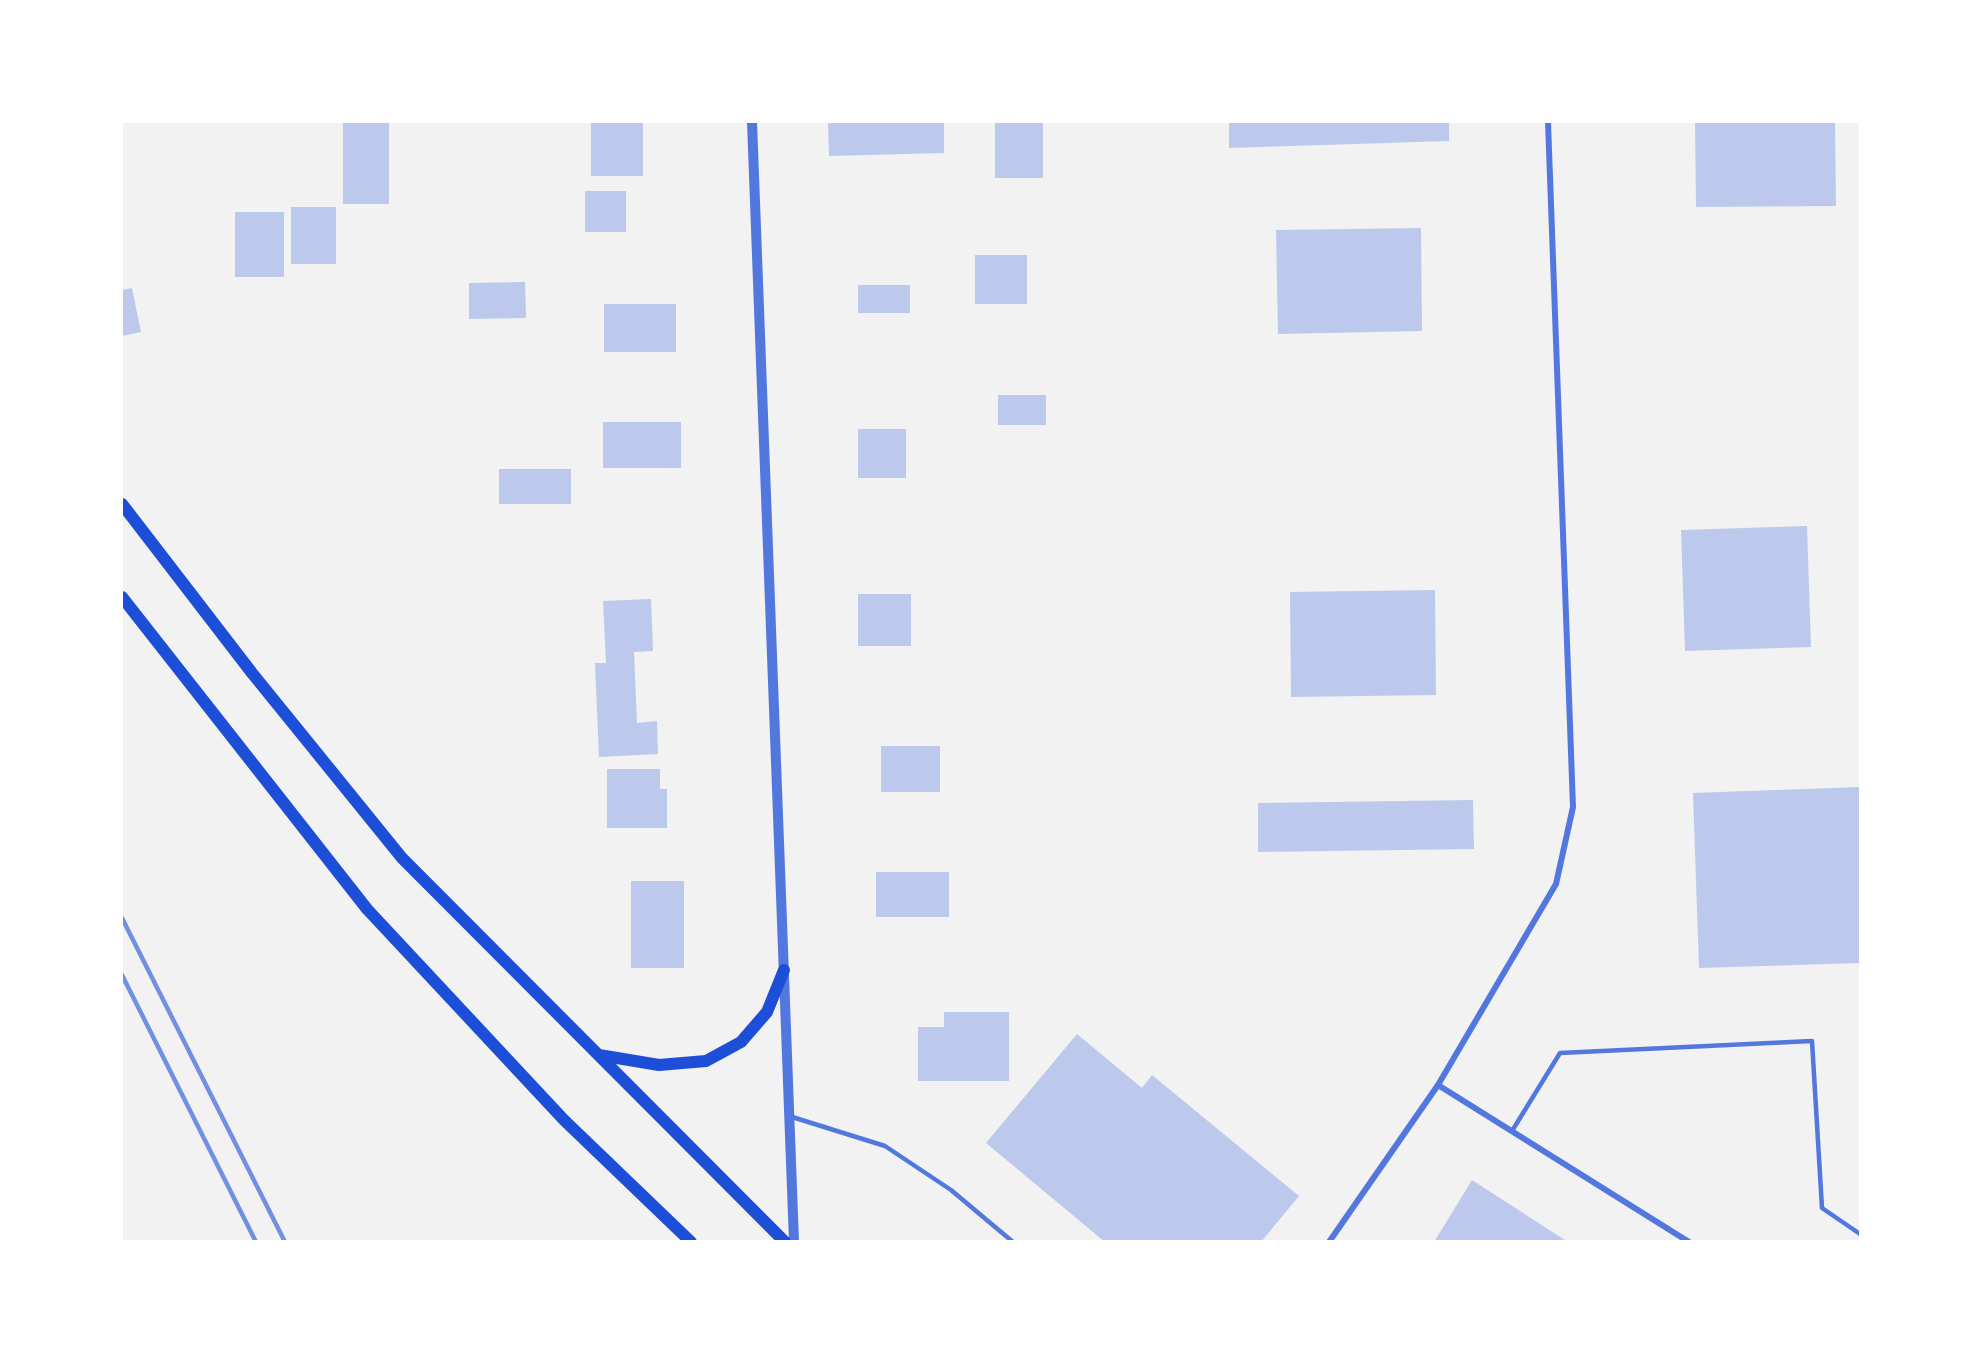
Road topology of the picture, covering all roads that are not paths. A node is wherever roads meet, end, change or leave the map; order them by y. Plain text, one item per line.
1 (753, 122) edge
2 (1548, 122) edge
3 (122, 504) edge
4 (122, 597) edge
5 (784, 970) junction
6 (599, 1055) junction
7 (1438, 1085) junction
8 (789, 1116) junction
9 (1512, 1131) junction
10 (1860, 1234) edge
11 (691, 1242) edge
12 (785, 1242) edge
13 (794, 1242) edge
14 (1013, 1242) edge
15 (1329, 1242) edge
16 (1689, 1242) edge

1 - 5 street
2 - 7 street
3 - 6 main road
4 - 11 main road
5 - 6 main road
5 - 8 street
6 - 12 main road
7 - 9 street
7 - 15 street
8 - 13 street
8 - 14 lane
9 - 10 lane
9 - 16 street

